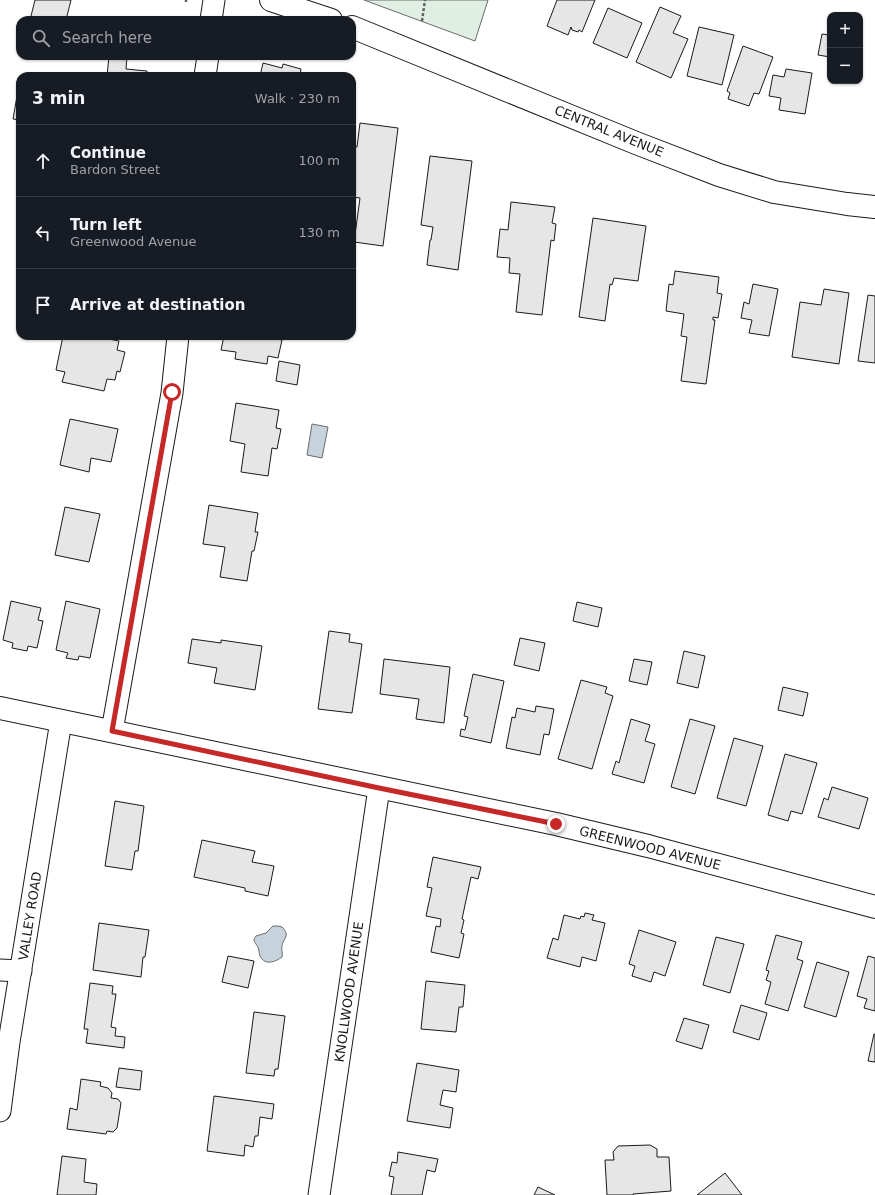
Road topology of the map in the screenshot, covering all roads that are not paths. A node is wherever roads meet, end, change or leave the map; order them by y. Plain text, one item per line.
1 (214, 0) edge
2 (270, 0) edge
3 (212, 16) edge
4 (318, 16) edge
5 (356, 29) edge
6 (207, 60) edge
7 (206, 72) edge
8 (875, 207) edge
9 (178, 340) edge
10 (0, 708) edge
11 (61, 721) junction
12 (112, 731) junction
13 (379, 788) junction
14 (875, 907) edge
15 (0, 970) edge
16 (21, 971) junction
17 (0, 1111) edge
18 (319, 1195) edge

1 - 3 street
2 - 4 street
5 - 8 street, CENTRAL AVENUE
6 - 7 street
9 - 12 street
10 - 11 street, GREENWOOD AVENUE
11 - 12 street, GREENWOOD AVENUE
11 - 16 street, VALLEY ROAD
12 - 13 street, GREENWOOD AVENUE
13 - 14 street, GREENWOOD AVENUE
13 - 18 street, KNOLLWOOD AVENUE
15 - 16 street
16 - 17 street, VALLEY ROAD

